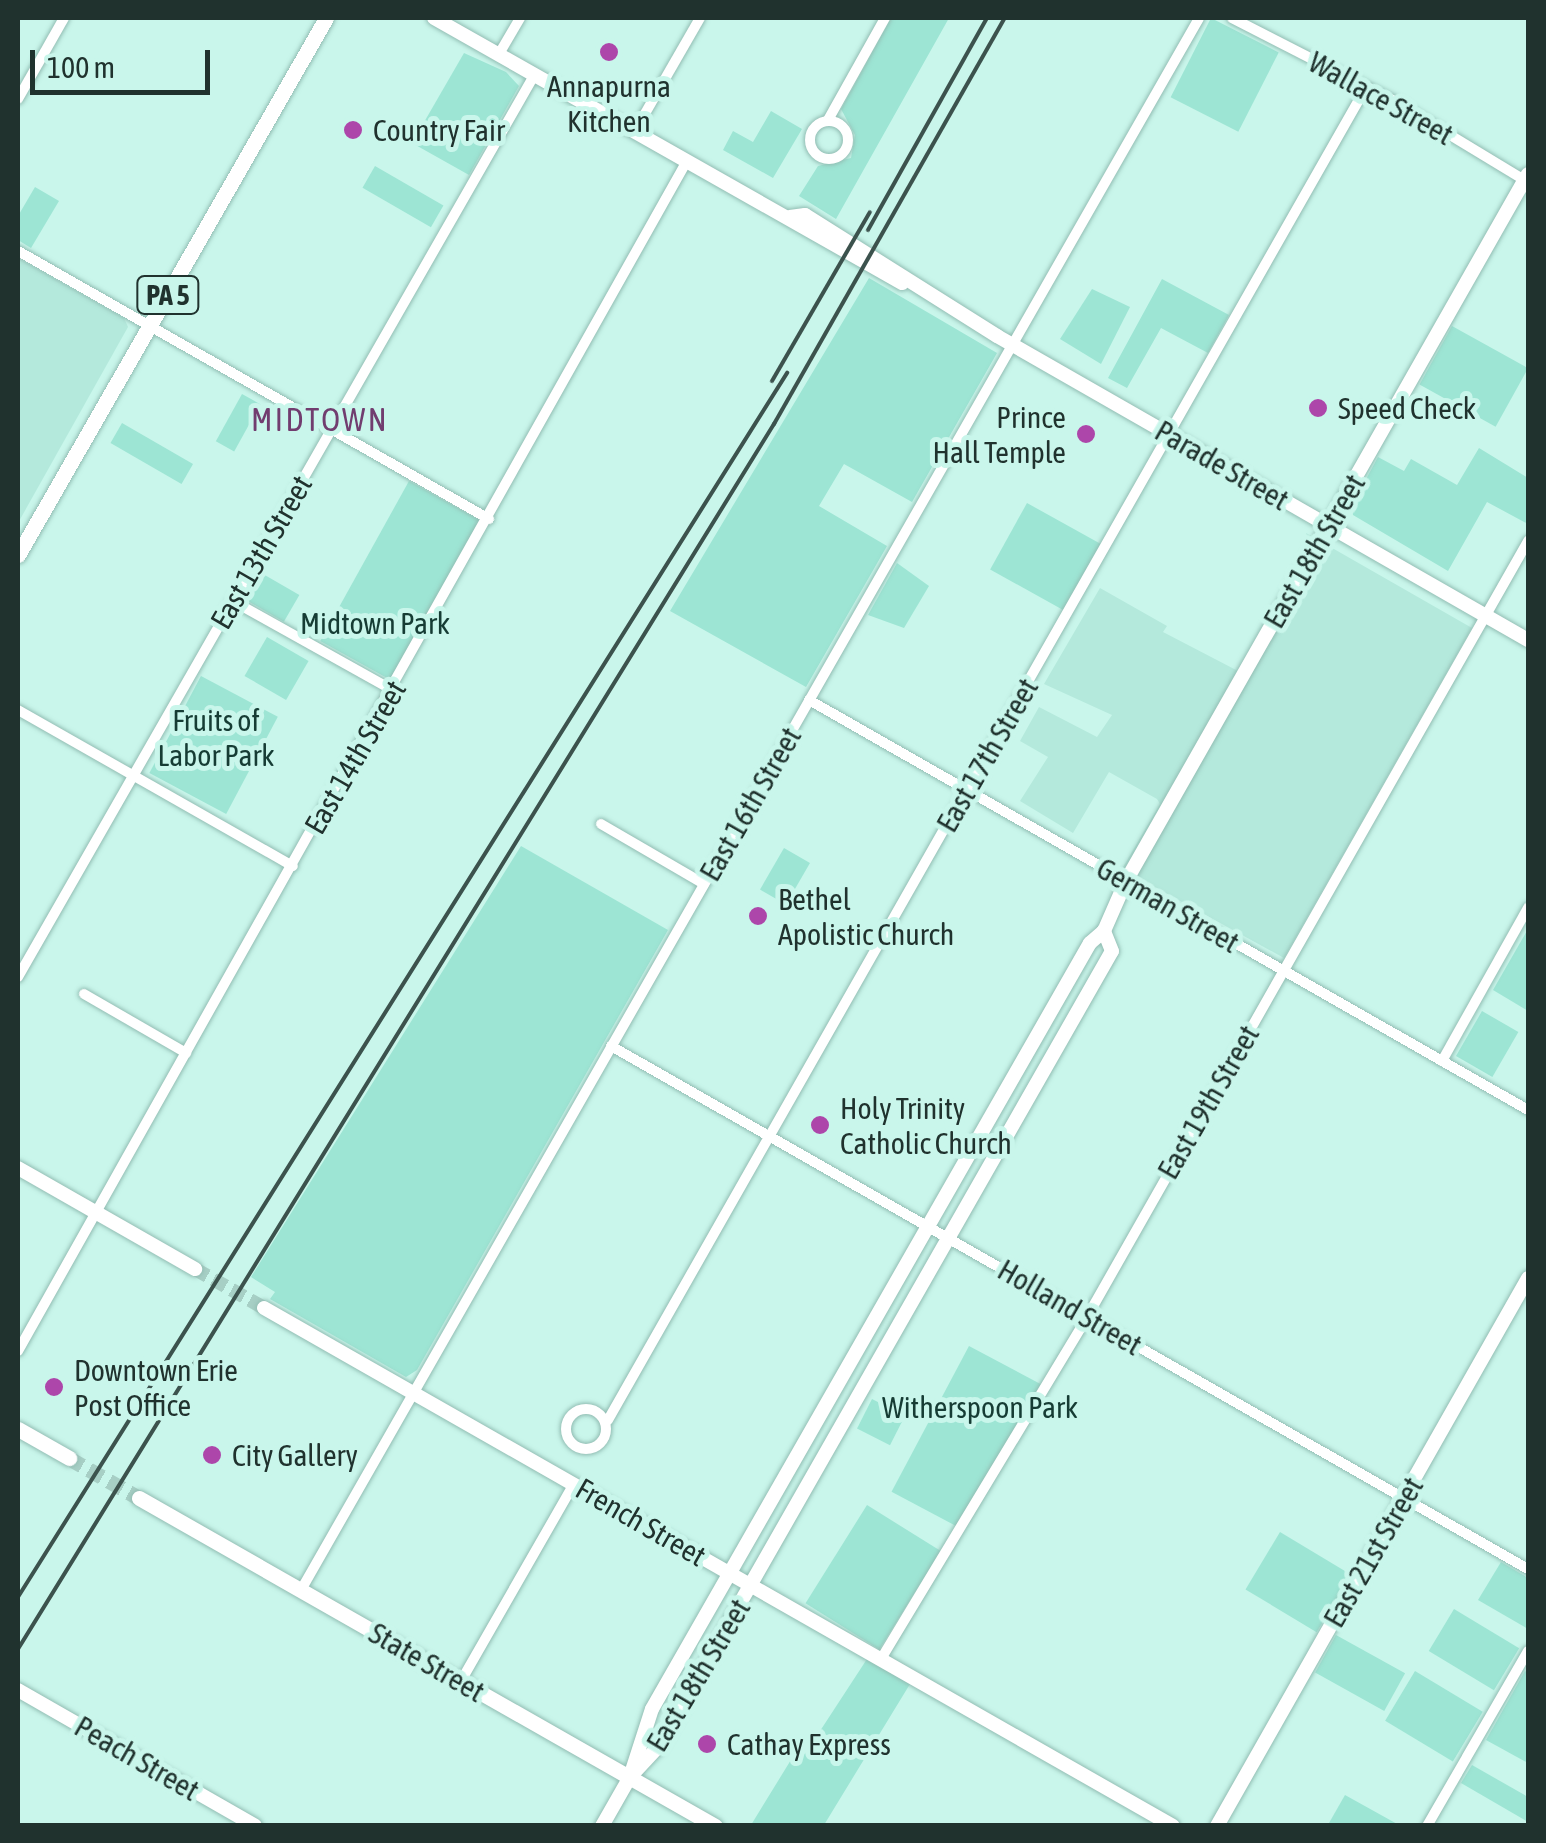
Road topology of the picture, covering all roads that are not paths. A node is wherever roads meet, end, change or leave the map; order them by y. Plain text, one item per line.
1 (64, 18) edge
2 (326, 18) edge
3 (434, 18) edge
4 (520, 18) edge
5 (700, 18) edge
6 (884, 18) edge
7 (1199, 18) edge
8 (1232, 18) edge
9 (499, 54) junction
10 (535, 74) junction
11 (1364, 89) junction
12 (18, 99) edge
13 (828, 120) dead end
14 (635, 132) junction
15 (687, 161) junction
16 (1527, 179) edge
17 (18, 251) edge
18 (150, 326) junction
19 (1012, 344) junction
20 (332, 429) junction
21 (1170, 435) junction
22 (488, 519) junction
23 (1328, 526) junction
24 (1528, 540) edge
25 (18, 554) edge
26 (233, 601) junction
27 (1486, 616) junction
28 (1528, 640) edge
29 (392, 690) junction
30 (808, 700) junction
31 (18, 710) edge
32 (133, 776) junction
33 (966, 790) junction
34 (601, 824) dead end
35 (293, 866) junction
36 (1126, 881) junction
37 (704, 884) junction
38 (1528, 908) edge
39 (1104, 931) junction
40 (1283, 971) junction
41 (18, 977) edge
42 (84, 994) dead end
43 (611, 1046) junction
44 (186, 1052) junction
45 (1442, 1061) junction
46 (1528, 1110) edge
47 (771, 1136) junction
48 (18, 1168) edge
49 (96, 1213) junction
50 (928, 1226) junction
51 (949, 1238) junction
52 (194, 1269) tunnel mouth
53 (1528, 1278) edge
54 (264, 1308) tunnel mouth
55 (1088, 1317) junction
56 (18, 1350) edge
57 (413, 1393) junction
58 (608, 1420) junction
59 (18, 1429) edge
60 (69, 1458) tunnel mouth
61 (574, 1484) junction
62 (1404, 1497) junction
63 (139, 1498) tunnel mouth
64 (1528, 1568) edge
65 (729, 1572) junction
66 (752, 1585) junction
67 (301, 1590) junction
68 (1528, 1650) edge
69 (881, 1659) junction
70 (461, 1681) junction
71 (18, 1690) edge
72 (630, 1777) junction
73 (255, 1826) edge
74 (602, 1826) edge
75 (715, 1826) edge
76 (1174, 1826) edge
77 (1217, 1826) edge
78 (1427, 1826) edge

1 - 12 street
2 - 18 main road, PA 5
3 - 9 main road, Parade Street
4 - 9 street
5 - 14 street
6 - 13 street
7 - 19 street, East 16th Street
8 - 11 street, Wallace Street
9 - 10 main road, Parade Street
10 - 14 main road, Parade Street
10 - 20 street, East 13th Street
11 - 16 street, Wallace Street
11 - 21 street, East 17th Street
14 - 15 main road, Parade Street
15 - 19 main road, Parade Street
15 - 22 street, East 14th Street
16 - 23 main road, East 18th Street
17 - 18 street
18 - 20 street
18 - 25 main road, PA 5
19 - 21 main road, Parade Street
19 - 30 street, East 16th Street
20 - 22 street
20 - 26 street, East 13th Street
21 - 23 main road, Parade Street
21 - 33 street, East 17th Street
22 - 29 street, East 14th Street
23 - 27 main road, Parade Street
23 - 36 main road, East 18th Street
24 - 27 street, East 19th Street
26 - 29 street
26 - 32 street, East 13th Street
27 - 28 main road, Parade Street
27 - 40 street, East 19th Street
29 - 35 street, East 14th Street
30 - 33 street, German Street
30 - 37 street, East 16th Street
31 - 32 street
32 - 35 street
32 - 41 street, East 13th Street
33 - 36 street, German Street
33 - 47 street, East 17th Street
34 - 37 street
35 - 44 street, East 14th Street
36 - 39 main road, East 18th Street
36 - 40 street, German Street
37 - 43 street, East 16th Street
38 - 45 street
39 - 50 main road, East 18th Street
39 - 51 main road, East 18th Street
40 - 45 street, German Street
40 - 55 street, East 19th Street
42 - 44 street
43 - 47 street, Holland Street
43 - 57 street, East 16th Street
44 - 49 street, East 14th Street
45 - 46 street, German Street
47 - 50 street, Holland Street
47 - 58 street, East 17th Street
48 - 49 main road
49 - 52 main road
49 - 56 street, East 14th Street
50 - 51 street, Holland Street
50 - 65 main road, East 18th Street
51 - 55 street, Holland Street
51 - 66 main road, East 18th Street
53 - 62 main road, East 21st Street
54 - 57 main road, French Street
55 - 62 street, Holland Street
55 - 69 street, East 19th Street
57 - 61 main road, French Street
57 - 67 street, East 16th Street
58 - 58 street, East 17th Street
59 - 60 main road
61 - 65 main road, French Street
61 - 70 street
62 - 64 street, Holland Street
62 - 77 main road, East 21st Street
63 - 67 main road, State Street
65 - 66 main road, French Street
65 - 72 main road, East 18th Street
66 - 69 main road, French Street
66 - 72 main road, East 18th Street
67 - 70 main road, State Street
68 - 78 street
69 - 76 main road, French Street
70 - 72 main road, State Street
71 - 73 main road, Peach Street
72 - 74 main road
72 - 75 main road, State Street

